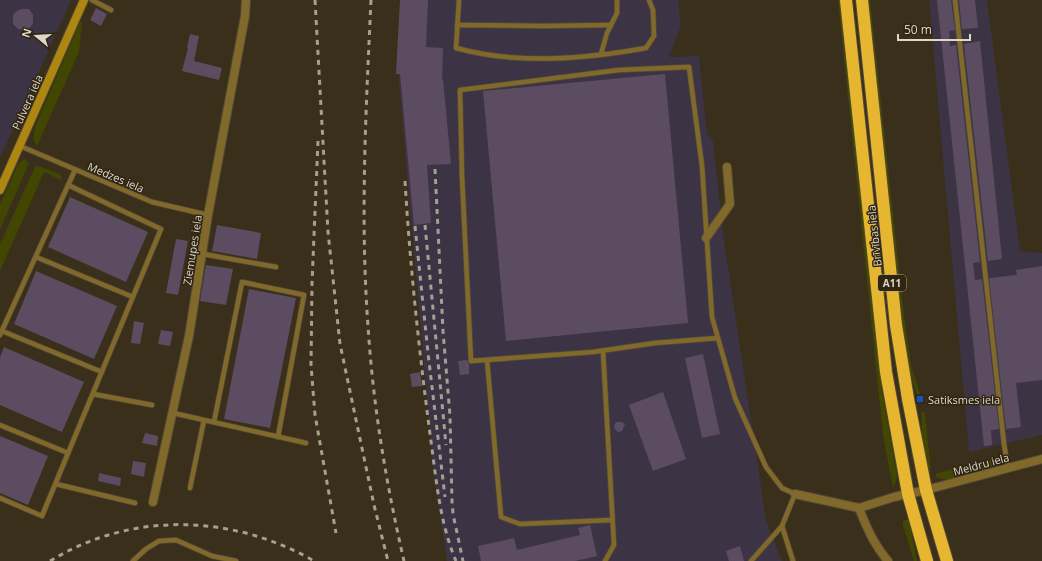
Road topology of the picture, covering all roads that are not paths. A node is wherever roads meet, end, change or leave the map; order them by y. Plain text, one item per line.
1 (84, 0) edge
2 (92, 0) edge
3 (246, 0) edge
4 (459, 0) edge
5 (617, 0) edge
6 (649, 0) edge
7 (846, 0) edge
8 (862, 0) edge
9 (955, 0) edge
10 (111, 10) dead end
11 (457, 25) junction
12 (611, 25) junction
13 (601, 54) junction
14 (20, 146) junction
15 (727, 167) dead end
16 (75, 170) junction
17 (68, 185) junction
18 (0, 190) edge
19 (208, 215) junction
20 (706, 238) junction
21 (203, 254) junction
22 (36, 256) junction
23 (276, 267) dead end
24 (133, 297) junction
25 (1, 333) edge
26 (718, 338) junction
27 (603, 351) junction
28 (487, 360) junction
29 (102, 372) junction
30 (93, 394) junction
31 (152, 405) dead end
32 (173, 413) junction
33 (204, 420) junction
34 (214, 422) junction
35 (0, 425) edge
36 (278, 437) junction
37 (306, 443) dead end
38 (68, 453) junction
39 (1042, 459) edge
40 (1008, 468) junction
41 (56, 484) junction
42 (190, 488) dead end
43 (926, 490) junction
44 (795, 494) junction
45 (908, 494) junction
46 (0, 498) edge
47 (153, 502) dead end
48 (134, 503) dead end
49 (859, 508) junction
50 (612, 520) junction
51 (782, 526) junction
52 (133, 561) edge
53 (236, 561) edge
54 (605, 561) edge
55 (751, 561) edge
56 (793, 561) edge
57 (888, 561) edge
58 (927, 561) edge
59 (947, 561) edge

1 - 14 main road, Pulvera iela
2 - 10 lane
3 - 19 street, Ziemupes iela
4 - 11 lane
5 - 12 lane
6 - 13 lane
7 - 45 highway, Brīvības iela / A11
8 - 43 highway, Brīvības iela / A11
9 - 40 lane
11 - 12 lane
11 - 13 lane
12 - 13 lane
14 - 16 lane, Medzes iela
14 - 18 main road, Pulvera iela
15 - 20 street
16 - 17 lane
16 - 19 lane, Medzes iela
17 - 22 lane
17 - 24 lane
19 - 21 street, Ziemupes iela
20 - 26 lane
20 - 28 lane
21 - 23 lane
21 - 32 street, Ziemupes iela
22 - 24 lane
22 - 25 lane
24 - 29 lane
25 - 29 lane
26 - 27 lane
26 - 44 lane
27 - 28 lane
27 - 50 lane
28 - 50 lane
29 - 30 lane
30 - 31 lane
30 - 38 lane
32 - 33 lane
32 - 47 street, Ziemupes iela
33 - 34 lane
33 - 42 lane
34 - 36 lane
34 - 36 lane
35 - 38 lane
36 - 37 lane
38 - 41 lane
39 - 40 street, Meldru iela
40 - 43 street, Meldru iela
41 - 46 lane
41 - 48 lane
43 - 45 street, Meldru iela
43 - 59 highway, Brīvības iela / A11
44 - 49 street
44 - 51 lane
45 - 49 street, Meldru iela
45 - 58 highway, Brīvības iela / A11
49 - 57 street
50 - 54 lane
51 - 55 lane
51 - 56 lane
52 - 53 lane

